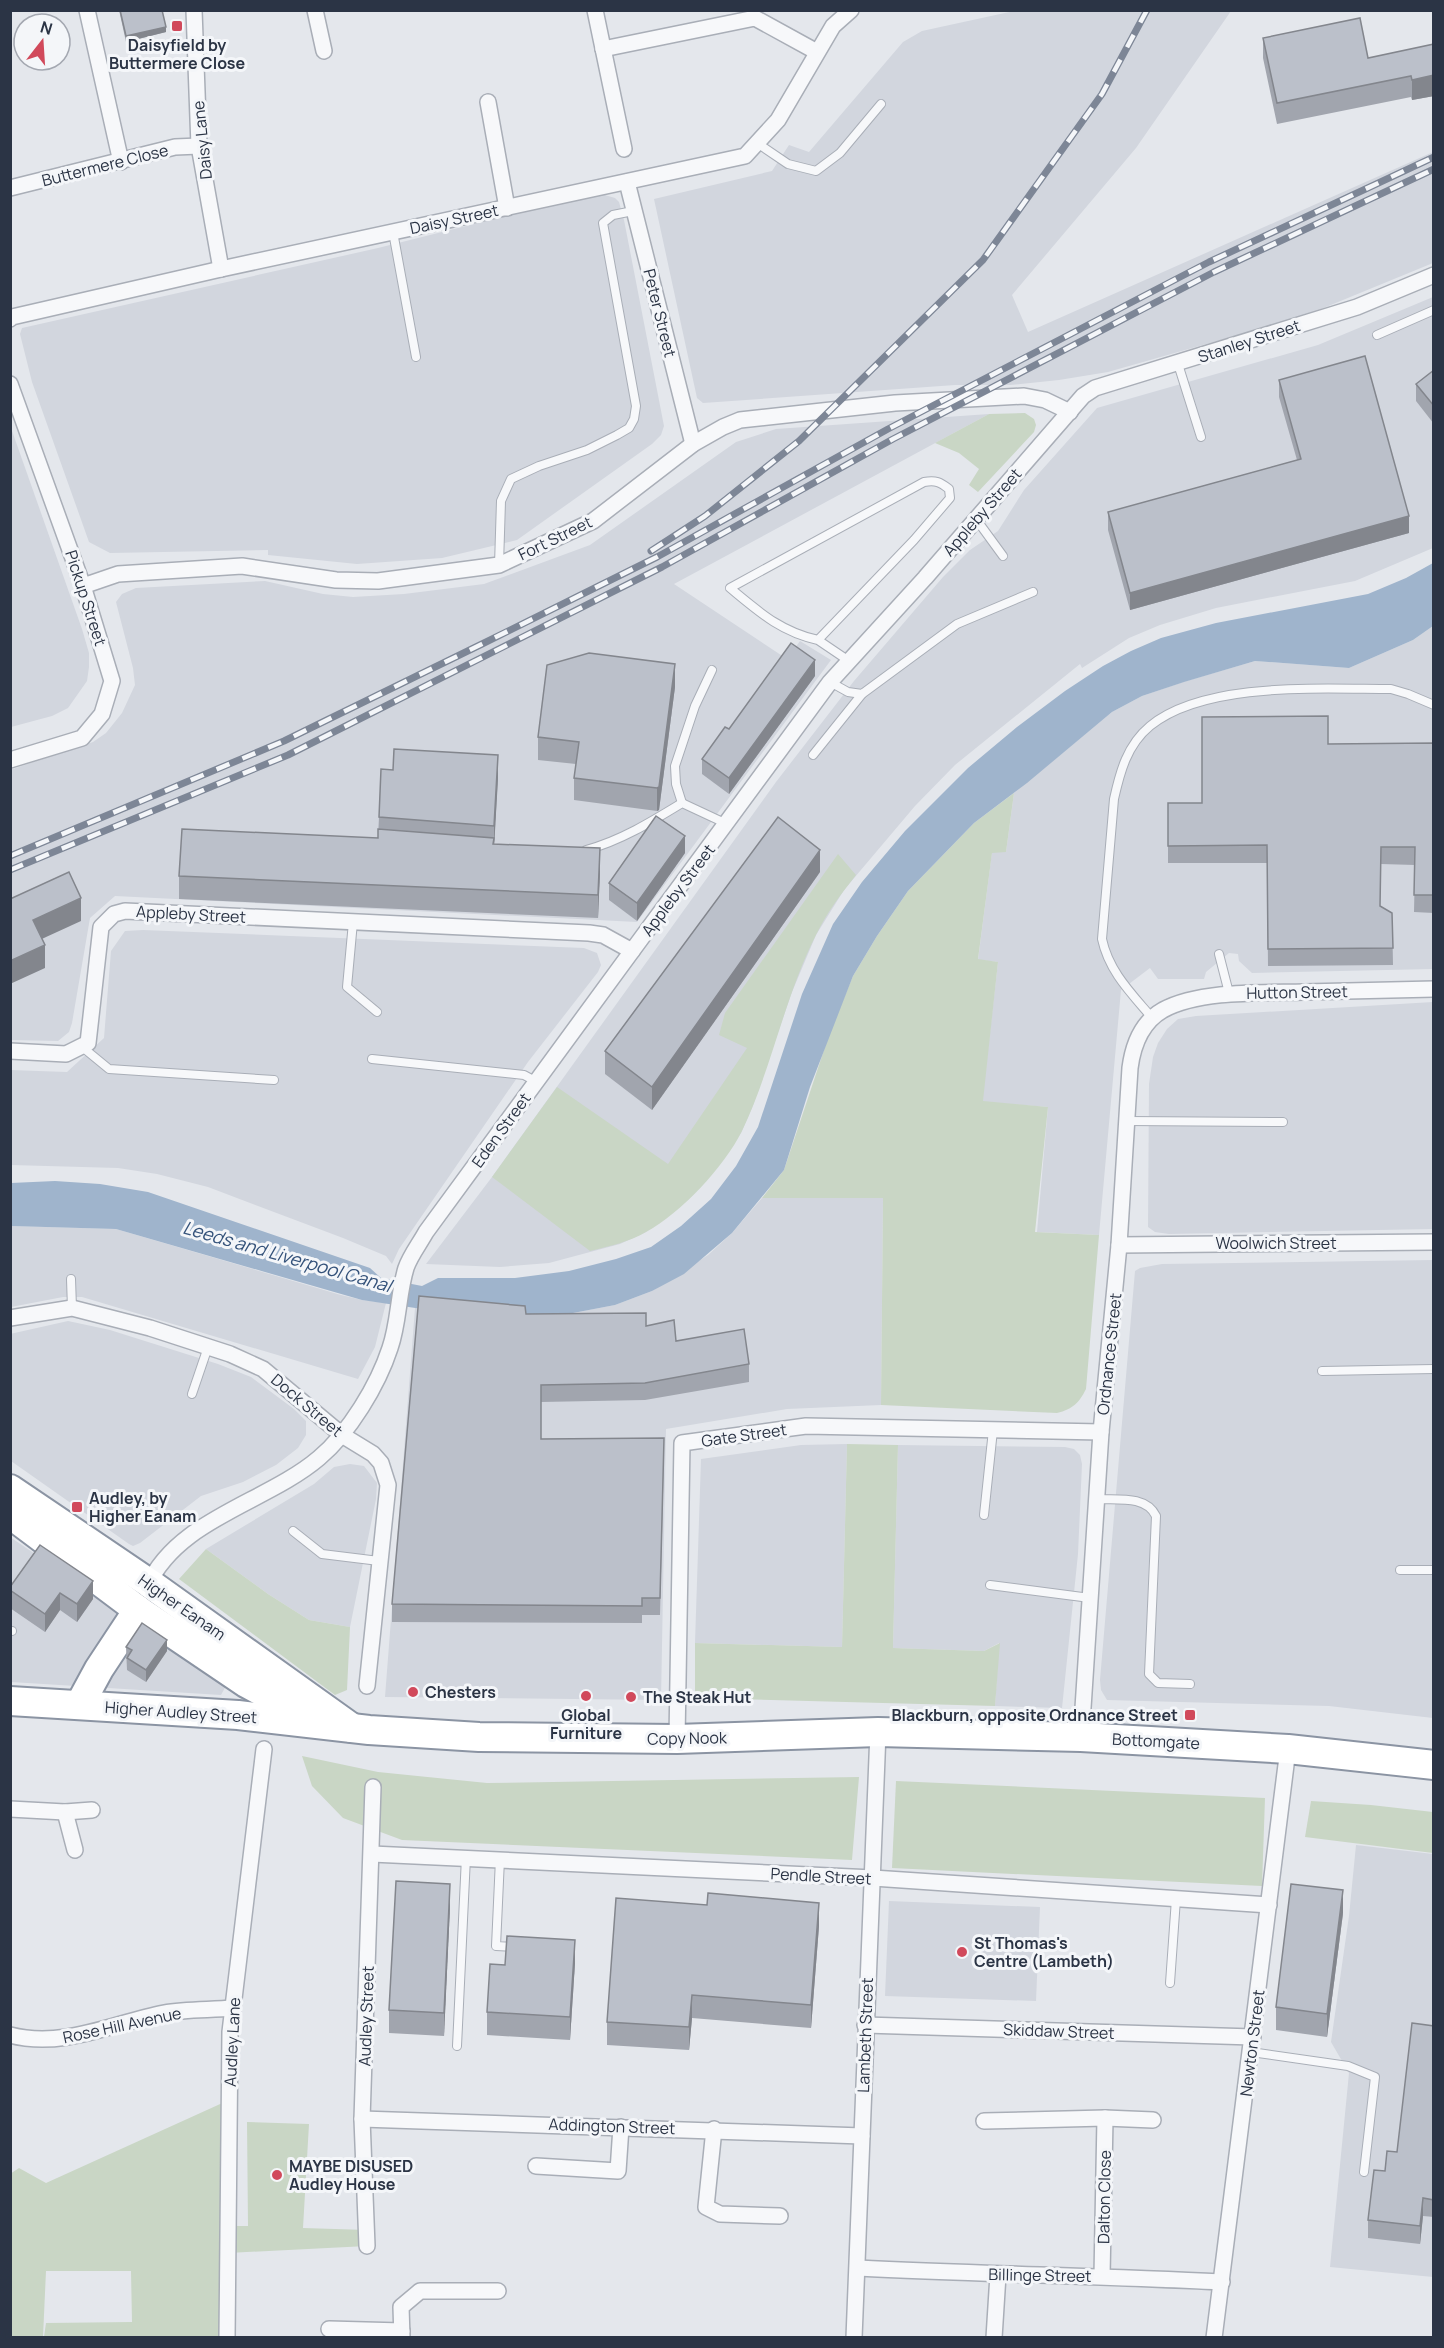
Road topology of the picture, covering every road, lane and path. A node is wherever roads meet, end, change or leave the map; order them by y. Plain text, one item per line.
1 (87, 10) edge
2 (194, 10) edge
3 (315, 10) edge
4 (595, 10) edge
5 (851, 10) edge
6 (754, 14) edge
7 (603, 49) junction
8 (324, 51) dead end
9 (817, 52) junction
10 (488, 102) dead end
11 (881, 104) dead end
12 (757, 143) junction
13 (200, 146) junction
14 (624, 149) dead end
15 (121, 162) junction
16 (627, 182) junction
17 (10, 188) edge
18 (507, 208) junction
19 (633, 211) junction
20 (393, 232) junction
21 (221, 269) junction
22 (1434, 275) edge
23 (1434, 310) edge
24 (10, 319) edge
25 (1377, 335) dead end
26 (416, 357) dead end
27 (1178, 364) junction
28 (10, 384) edge
29 (1070, 412) junction
30 (1201, 437) dead end
31 (693, 444) junction
32 (976, 519) junction
33 (1003, 556) dead end
34 (499, 565) junction
35 (83, 586) junction
36 (1033, 592) dead end
37 (818, 640) junction
38 (849, 661) junction
39 (712, 670) dead end
40 (830, 682) junction
41 (862, 694) junction
42 (1434, 705) edge
43 (813, 755) dead end
44 (10, 760) edge
45 (682, 803) junction
46 (726, 824) junction
47 (578, 852) edge
48 (352, 922) junction
49 (632, 951) junction
50 (1219, 954) dead end
51 (1434, 989) edge
52 (1229, 993) junction
53 (377, 1012) dead end
54 (1158, 1015) junction
55 (81, 1046) junction
56 (10, 1051) edge
57 (372, 1059) dead end
58 (274, 1080) dead end
59 (537, 1082) junction
60 (1126, 1121) junction
61 (1283, 1122) dead end
62 (1434, 1242) edge
63 (1119, 1245) junction
64 (71, 1279) dead end
65 (72, 1308) junction
66 (10, 1318) edge
67 (208, 1347) junction
68 (1434, 1369) edge
69 (1322, 1371) dead end
70 (192, 1394) dead end
71 (993, 1430) junction
72 (1101, 1432) junction
73 (342, 1435) junction
74 (1096, 1499) junction
75 (17, 1513) edge
76 (984, 1515) dead end
77 (293, 1531) dead end
78 (379, 1561) junction
79 (1400, 1570) dead end
80 (1434, 1570) edge
81 (149, 1583) junction
82 (990, 1585) dead end
83 (1090, 1598) junction
84 (138, 1610) junction
85 (1190, 1684) dead end
86 (367, 1686) dead end
87 (10, 1701) edge
88 (80, 1704) junction
89 (1083, 1708) dead end
90 (338, 1726) junction
91 (878, 1732) junction
92 (677, 1739) junction
93 (264, 1749) dead end
94 (1288, 1749) junction
95 (1434, 1766) edge
96 (373, 1787) dead end
97 (10, 1809) edge
98 (92, 1810) dead end
99 (65, 1812) junction
100 (75, 1850) dead end
101 (372, 1854) junction
102 (466, 1857) junction
103 (500, 1859) junction
104 (873, 1878) junction
105 (1176, 1899) junction
106 (1269, 1905) junction
107 (527, 1947) edge
108 (1170, 1983) dead end
109 (233, 2008) junction
110 (865, 2025) junction
111 (10, 2036) edge
112 (1252, 2045) junction
113 (457, 2046) dead end
114 (1106, 2118) junction
115 (362, 2119) junction
116 (1153, 2120) dead end
117 (984, 2121) dead end
118 (621, 2127) junction
119 (714, 2129) junction
120 (862, 2136) junction
121 (536, 2166) dead end
122 (1364, 2172) dead end
123 (780, 2216) dead end
124 (368, 2246) dead end
125 (858, 2268) junction
126 (998, 2275) junction
127 (1102, 2276) junction
128 (1222, 2282) junction
129 (498, 2291) dead end
130 (329, 2329) dead end
131 (402, 2334) edge
132 (227, 2337) edge
133 (854, 2337) edge
134 (994, 2337) edge
135 (1214, 2337) edge

1 - 15 street
2 - 13 street, Daisy Lane
3 - 8 street
4 - 7 street
5 - 9 street, Daisy Street
6 - 7 street
6 - 9 street
7 - 14 street
9 - 12 street, Daisy Street
10 - 18 street
11 - 12 lane
12 - 16 street, Daisy Street
13 - 15 street, Buttermere Close
13 - 21 street, Daisy Lane
15 - 17 street, Buttermere Close
16 - 18 street, Daisy Street
16 - 19 street, Peter Street
18 - 20 street, Daisy Street
19 - 31 street, Peter Street
19 - 34 lane
20 - 21 street, Daisy Street
20 - 26 lane
21 - 24 street, Daisy Street
22 - 27 street, Stanley Street
23 - 25 lane
27 - 29 street, Stanley Street
27 - 30 lane
28 - 35 street, Pickup Street
29 - 31 street, Fort Street
29 - 32 street, Appleby Street
31 - 34 street, Fort Street
32 - 33 lane
32 - 38 street, Appleby Street
34 - 35 street, Fort Street
35 - 44 street, Pickup Street
36 - 41 lane
37 - 37 lane
37 - 38 lane
38 - 40 street, Appleby Street
39 - 45 lane
40 - 41 lane
40 - 46 street, Appleby Street
41 - 43 lane
42 - 54 lane
45 - 46 lane
45 - 47 lane
46 - 49 street, Appleby Street
48 - 49 street, Appleby Street
48 - 53 lane
48 - 55 street, Appleby Street
49 - 59 street, Eden Street
50 - 52 lane
51 - 52 street, Hutton Street
52 - 54 street, Hutton Street
54 - 60 street, Ordnance Street
55 - 56 street
55 - 58 lane
57 - 59 lane
59 - 73 street, Eden Street
60 - 61 lane
60 - 63 street, Ordnance Street
62 - 63 street, Woolwich Street
63 - 72 street, Ordnance Street
64 - 65 lane
65 - 66 street, Dock Street
65 - 67 street, Dock Street
67 - 70 lane
67 - 73 street, Dock Street
68 - 69 lane
71 - 72 street, Gate Street
71 - 76 lane
71 - 92 street, Gate Street
72 - 74 street, Ordnance Street
73 - 78 street, Dock Street
73 - 81 street
74 - 83 street, Ordnance Street
74 - 85 lane
75 - 81 highway, Higher Eanam
75 - 84 highway, Higher Eanam
77 - 78 lane
78 - 86 street, Dock Street
79 - 80 lane
81 - 84 street
81 - 90 highway, Higher Eanam
82 - 83 lane
83 - 89 street, Ordnance Street
84 - 88 highway
84 - 90 highway, Higher Eanam
87 - 88 highway, Higher Audley Street
88 - 90 highway, Higher Audley Street
90 - 92 highway, Copy Nook
91 - 92 highway, Copy Nook
91 - 94 highway, Bottomgate
91 - 104 street, Lambeth Street
93 - 109 street, Audley Lane
94 - 95 highway, Bottomgate
94 - 106 street, Newton Street
96 - 101 street, Audley Street
97 - 99 street
98 - 99 street
99 - 100 street
101 - 102 street, Pendle Street
101 - 115 street, Audley Street
102 - 103 street, Pendle Street
102 - 113 lane
103 - 104 street, Pendle Street
103 - 107 lane
104 - 105 street, Pendle Street
104 - 110 street, Lambeth Street
105 - 106 street, Pendle Street
105 - 108 lane
106 - 112 street, Newton Street
109 - 111 street, Rose Hill Avenue
109 - 132 street, Audley Lane
110 - 112 street, Skiddaw Street
110 - 120 street, Lambeth Street
112 - 122 lane
112 - 128 street, Newton Street
114 - 116 street
114 - 117 street
114 - 127 street, Dalton Close
115 - 118 street, Addington Street
115 - 124 street, Audley Street
118 - 119 street, Addington Street
118 - 121 street
119 - 120 street, Addington Street
119 - 123 street
120 - 125 street, Lambeth Street
125 - 126 street, Billinge Street
125 - 133 street, Lambeth Street
126 - 127 street, Billinge Street
126 - 134 street
127 - 128 street, Billinge Street
128 - 135 street, Newton Street
129 - 131 street
130 - 131 street

